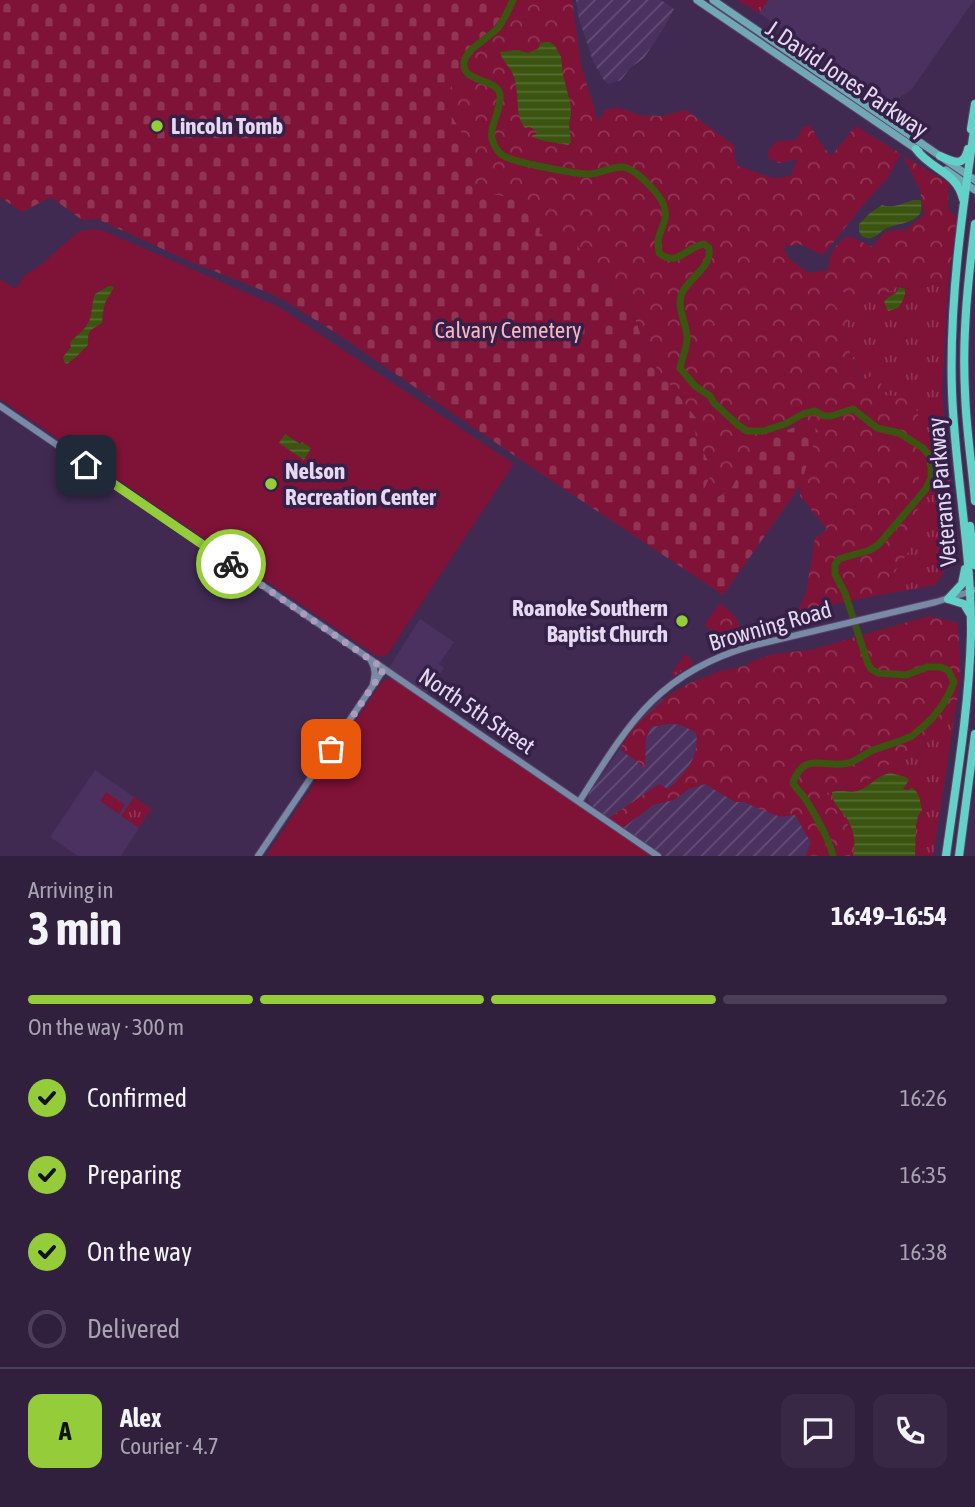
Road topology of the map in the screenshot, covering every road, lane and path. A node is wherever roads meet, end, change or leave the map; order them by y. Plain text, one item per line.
1 (713, 0) edge
2 (700, 2) edge
3 (975, 104) edge
4 (975, 124) edge
5 (916, 149) junction
6 (940, 156) junction
7 (971, 182) edge
8 (964, 207) junction
9 (975, 224) edge
10 (975, 252) edge
11 (969, 272) junction
12 (0, 405) edge
13 (961, 492) junction
14 (975, 501) edge
15 (965, 531) junction
16 (975, 565) edge
17 (973, 594) edge
18 (948, 599) junction
19 (971, 615) junction
20 (369, 659) junction
21 (384, 669) junction
22 (400, 680) junction
23 (373, 686) junction
24 (975, 734) edge
25 (579, 802) junction
26 (258, 856) edge
27 (657, 856) edge
28 (946, 856) edge
29 (959, 856) edge

1 - 6 main road, J. David Jones Parkway
2 - 5 main road, J. David Jones Parkway
3 - 6 highway
4 - 7 highway, Veterans Parkway
5 - 7 main road, J. David Jones Parkway
5 - 8 highway
6 - 7 main road, J. David Jones Parkway
7 - 8 highway, Veterans Parkway
8 - 13 highway, Veterans Parkway
9 - 11 highway, Veterans Parkway
10 - 11 highway
11 - 14 highway, Veterans Parkway
12 - 20 main road, North 5th Street
13 - 15 highway, Veterans Parkway
13 - 16 highway
15 - 17 highway, Veterans Parkway
15 - 18 highway
17 - 18 main road, Browning Road
17 - 19 highway, Veterans Parkway
18 - 19 highway
18 - 25 main road, Browning Road
19 - 28 highway, Veterans Parkway
20 - 21 main road, North 5th Street
20 - 23 main road
21 - 22 main road, North 5th Street
21 - 23 main road
22 - 23 main road
22 - 25 main road, North 5th Street
23 - 26 main road
24 - 29 highway
25 - 27 main road, North 5th Street

